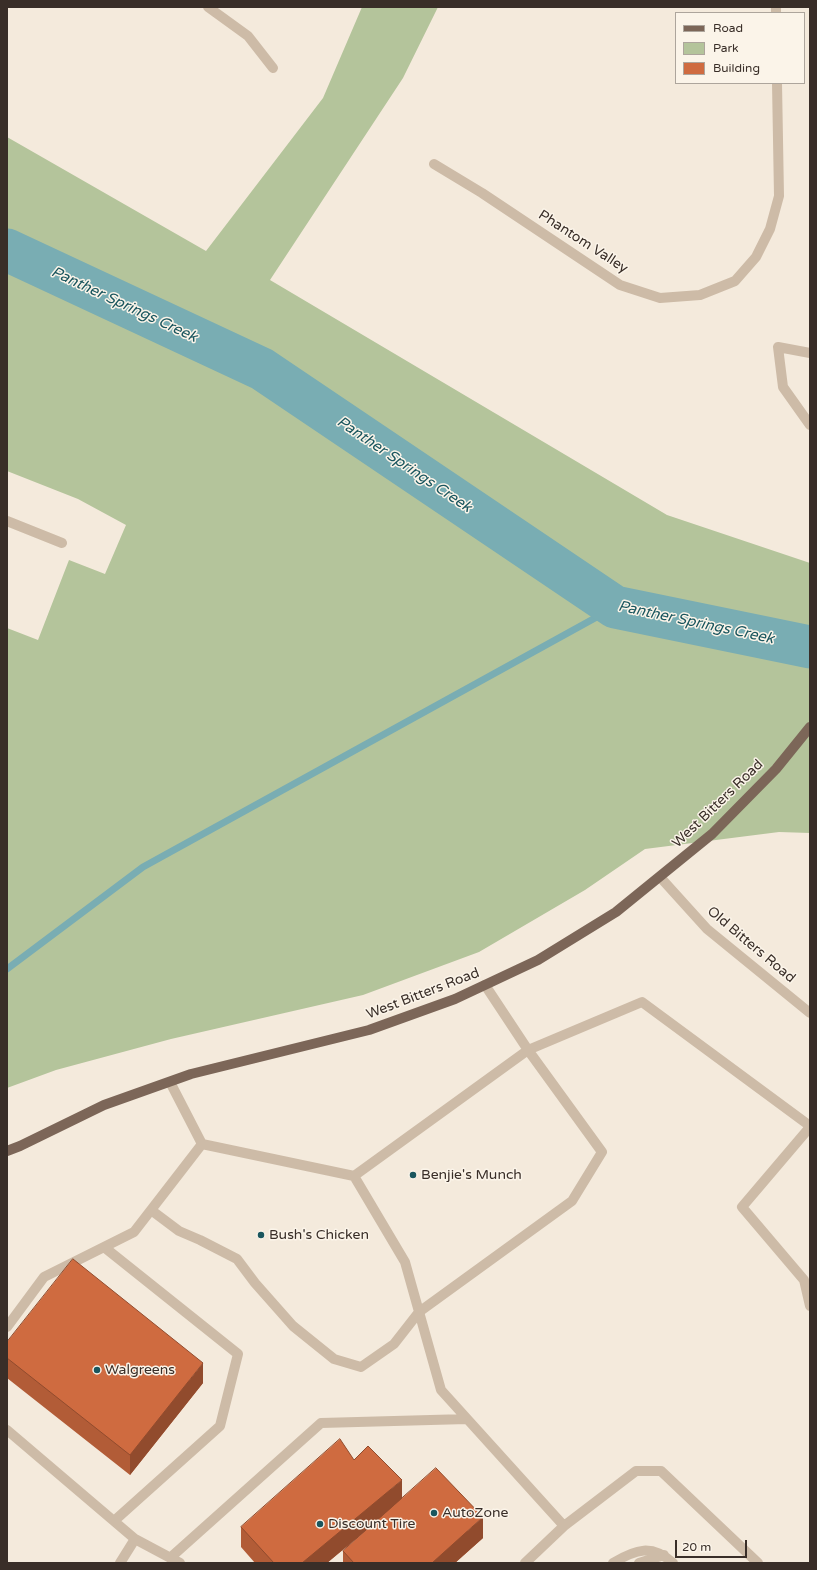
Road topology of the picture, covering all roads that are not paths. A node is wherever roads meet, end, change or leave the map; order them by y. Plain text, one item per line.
1 (208, 7) edge
2 (273, 68) dead end
3 (777, 84) edge
4 (434, 164) dead end
5 (810, 354) edge
6 (810, 425) edge
7 (7, 521) edge
8 (62, 543) dead end
9 (810, 726) edge
10 (660, 877) junction
11 (485, 985) junction
12 (810, 1013) edge
13 (528, 1050) junction
14 (170, 1082) junction
15 (810, 1126) edge
16 (202, 1144) junction
17 (20, 1146) junction
18 (7, 1151) edge
19 (7, 1157) edge
20 (354, 1176) junction
21 (151, 1210) junction
22 (104, 1247) junction
23 (810, 1306) edge
24 (419, 1312) junction
25 (7, 1327) edge
26 (467, 1419) junction
27 (7, 1430) edge
28 (114, 1521) junction
29 (564, 1526) junction
30 (135, 1539) junction
31 (664, 1555) junction
32 (170, 1558) junction
33 (120, 1563) edge
34 (180, 1563) edge
35 (525, 1563) edge
36 (613, 1563) edge
37 (639, 1563) edge
38 (673, 1563) edge
39 (758, 1563) edge

1 - 2 street
3 - 4 street, Phantom Valley
5 - 6 street
7 - 8 street
9 - 10 main road, West Bitters Road
10 - 11 main road, West Bitters Road
10 - 12 street, Old Bitters Road
11 - 13 street
11 - 14 main road, West Bitters Road
13 - 15 street
13 - 20 street
13 - 24 street
14 - 16 street
14 - 17 main road, West Bitters Road
15 - 23 street
16 - 20 street
16 - 21 street
17 - 18 main road, West Bitters Road
17 - 19 main road, West Bitters Road
20 - 24 street
21 - 22 street
21 - 24 street
22 - 25 street
22 - 28 street
24 - 26 street
26 - 29 street
26 - 32 street
27 - 28 street
28 - 30 street
29 - 35 street
29 - 39 street
30 - 32 street
30 - 33 street
31 - 36 street
31 - 37 street
31 - 38 street
32 - 34 street

